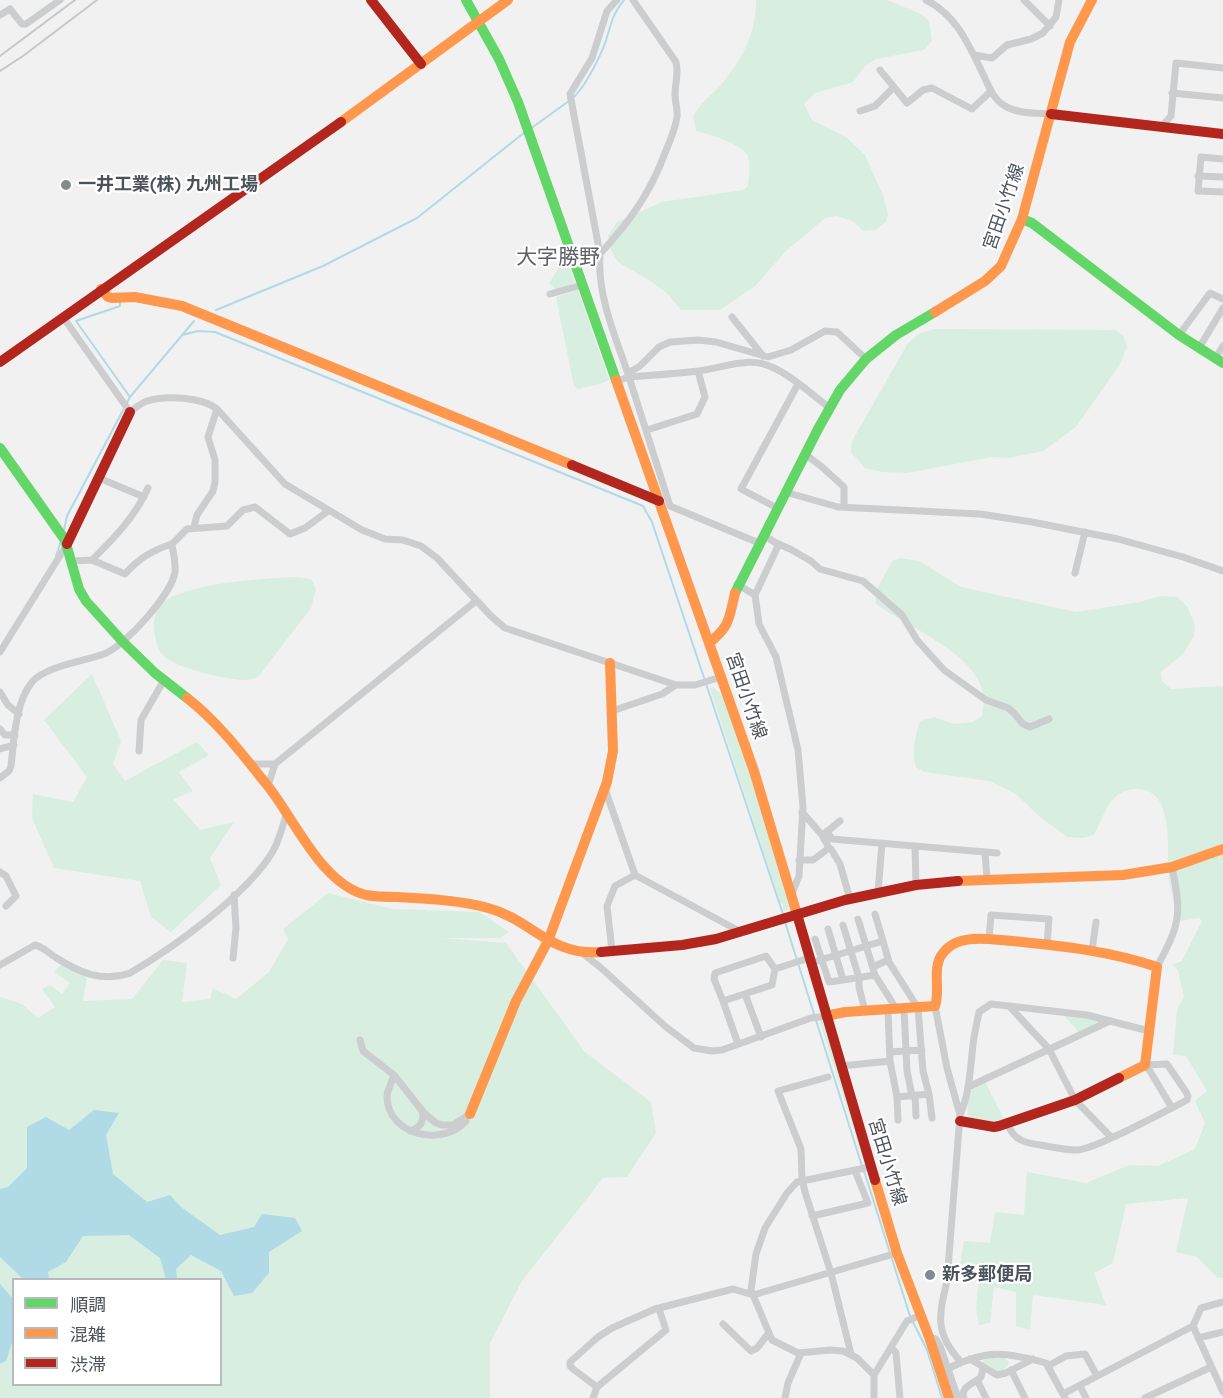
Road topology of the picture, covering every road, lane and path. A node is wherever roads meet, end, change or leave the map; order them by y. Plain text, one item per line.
1 (60, 0) edge
2 (371, 0) edge
3 (466, 0) edge
4 (508, 0) edge
5 (617, 0) edge
6 (633, 0) edge
7 (926, 0) edge
8 (1024, 0) edge
9 (1059, 0) edge
10 (1092, 0) edge
11 (0, 15) edge
12 (479, 22) junction
13 (1050, 26) junction
14 (974, 55) junction
15 (421, 64) junction
16 (1223, 68) edge
17 (880, 70) dead end
18 (894, 87) junction
19 (991, 91) junction
20 (1172, 93) junction
21 (1223, 98) edge
22 (860, 111) dead end
23 (1051, 114) junction
24 (1162, 126) junction
25 (1223, 134) edge
26 (1223, 159) edge
27 (1198, 176) junction
28 (1223, 177) edge
29 (1223, 192) edge
30 (1022, 219) junction
31 (600, 254) junction
32 (582, 285) junction
33 (101, 289) junction
34 (552, 294) dead end
35 (1223, 299) edge
36 (1223, 308) edge
37 (63, 317) junction
38 (732, 317) dead end
39 (1179, 335) junction
40 (1223, 345) edge
41 (1199, 348) junction
42 (764, 357) junction
43 (866, 359) junction
44 (1219, 361) edge
45 (0, 362) edge
46 (769, 366) junction
47 (698, 371) junction
48 (629, 375) junction
49 (617, 381) junction
50 (798, 384) junction
51 (830, 408) junction
52 (217, 409) junction
53 (129, 410) junction
54 (647, 430) junction
55 (0, 448) edge
56 (804, 454) junction
57 (99, 478) junction
58 (148, 488) dead end
59 (785, 492) junction
60 (144, 497) junction
61 (659, 501) junction
62 (844, 507) junction
63 (777, 508) junction
64 (328, 511) junction
65 (194, 527) junction
66 (1085, 532) junction
67 (761, 539) junction
68 (66, 542) junction
69 (172, 544) junction
70 (779, 544) junction
71 (92, 560) junction
72 (72, 561) junction
73 (1223, 571) edge
74 (1075, 573) dead end
75 (737, 584) junction
76 (755, 595) junction
77 (476, 601) junction
78 (123, 642) junction
79 (709, 643) junction
80 (0, 652) edge
81 (610, 663) junction
82 (721, 677) junction
83 (164, 680) junction
84 (676, 685) junction
85 (0, 692) edge
86 (612, 711) junction
87 (19, 714) junction
88 (1049, 719) dead end
89 (0, 729) edge
90 (15, 735) junction
91 (14, 745) junction
92 (0, 748) edge
93 (139, 751) dead end
94 (250, 764) junction
95 (275, 764) junction
96 (0, 778) edge
97 (268, 786) junction
98 (605, 789) junction
99 (286, 812) junction
100 (802, 812) junction
101 (840, 821) dead end
102 (824, 833) junction
103 (882, 843) junction
104 (915, 846) junction
105 (829, 848) junction
106 (1223, 849) edge
107 (985, 852) junction
108 (997, 853) dead end
109 (799, 860) junction
110 (1172, 867) junction
111 (0, 872) edge
112 (635, 875) junction
113 (987, 880) junction
114 (916, 885) junction
115 (878, 892) junction
116 (234, 895) junction
117 (790, 898) junction
118 (850, 899) junction
119 (6, 906) dead end
120 (795, 914) junction
121 (875, 914) dead end
122 (858, 919) dead end
123 (1096, 922) dead end
124 (843, 925) dead end
125 (828, 929) dead end
126 (742, 933) junction
127 (815, 939) dead end
128 (989, 939) junction
129 (548, 941) junction
130 (883, 941) junction
131 (1047, 945) junction
132 (866, 946) junction
133 (851, 950) junction
134 (1092, 950) junction
135 (612, 951) junction
136 (582, 953) junction
137 (836, 955) junction
138 (233, 958) dead end
139 (888, 960) junction
140 (807, 961) junction
141 (0, 965) edge
142 (873, 967) junction
143 (1157, 967) junction
144 (775, 969) junction
145 (875, 975) junction
146 (859, 978) junction
147 (843, 980) junction
148 (745, 994) junction
149 (723, 1001) junction
150 (935, 1006) junction
151 (1009, 1006) junction
152 (918, 1008) junction
153 (897, 1010) junction
154 (865, 1011) junction
155 (818, 1017) junction
156 (1110, 1021) junction
157 (1149, 1031) junction
158 (760, 1036) junction
159 (360, 1040) dead end
160 (738, 1044) junction
161 (1049, 1049) junction
162 (922, 1050) junction
163 (906, 1051) junction
164 (890, 1052) junction
165 (890, 1061) junction
166 (1144, 1065) junction
167 (841, 1066) junction
168 (394, 1075) junction
169 (828, 1077) dead end
170 (968, 1087) junction
171 (929, 1094) junction
172 (914, 1096) junction
173 (897, 1097) junction
174 (1075, 1100) junction
175 (1172, 1108) junction
176 (422, 1111) junction
177 (470, 1114) junction
178 (916, 1116) dead end
179 (932, 1118) dead end
180 (960, 1118) junction
181 (898, 1120) dead end
182 (1008, 1124) junction
183 (410, 1131) junction
184 (1111, 1137) junction
185 (862, 1169) junction
186 (802, 1179) junction
187 (812, 1216) junction
188 (892, 1254) junction
189 (831, 1273) junction
190 (753, 1295) junction
191 (1223, 1302) edge
192 (659, 1308) junction
193 (921, 1315) junction
194 (723, 1324) dead end
195 (1193, 1326) junction
196 (1223, 1332) edge
197 (768, 1334) junction
198 (929, 1337) junction
199 (1198, 1338) junction
200 (891, 1347) junction
201 (801, 1353) junction
202 (851, 1354) junction
203 (970, 1359) junction
204 (1033, 1359) junction
205 (961, 1362) junction
206 (1048, 1366) junction
207 (1210, 1367) junction
208 (949, 1368) junction
209 (983, 1368) junction
210 (1011, 1370) junction
211 (874, 1374) junction
212 (1097, 1376) junction
213 (977, 1380) junction
214 (1080, 1386) junction
215 (597, 1388) junction
216 (1223, 1392) edge
217 (1064, 1396) edge
218 (593, 1398) edge
219 (785, 1398) edge
220 (874, 1398) edge
221 (900, 1398) edge
222 (949, 1398) edge
223 (958, 1398) edge
224 (964, 1398) edge
225 (987, 1398) edge
226 (1025, 1398) edge
227 (1086, 1398) edge
228 (1145, 1398) edge

1 - 11 street
2 - 15 street
3 - 12 street
4 - 12 street
5 - 31 street
6 - 31 street
7 - 14 street
8 - 13 street
9 - 13 street
10 - 23 street, 宮田小竹線
12 - 15 street
12 - 32 street
13 - 14 street
14 - 19 street
15 - 33 street
16 - 20 street
17 - 18 street
18 - 19 street
18 - 22 street
19 - 23 street
20 - 21 street
20 - 24 street
23 - 24 street
23 - 30 street, 宮田小竹線
24 - 25 street
26 - 27 street
27 - 28 street
27 - 29 street
30 - 39 street
30 - 43 street, 宮田小竹線
31 - 48 street
32 - 34 street
32 - 49 street
33 - 37 street
33 - 61 street
35 - 39 street
36 - 41 street
37 - 45 street
37 - 53 street
38 - 42 street
39 - 41 street
40 - 44 street
41 - 44 street
42 - 43 street
42 - 46 street
42 - 48 street
43 - 51 street, 宮田小竹線
46 - 47 street
46 - 50 street
47 - 48 street
47 - 54 street
48 - 49 street
48 - 54 street
49 - 61 street
50 - 51 street
50 - 63 street
51 - 56 street, 宮田小竹線
52 - 53 street
52 - 64 street
52 - 65 street
53 - 57 street
54 - 67 street
55 - 68 street
56 - 59 street, 宮田小竹線
56 - 62 street
57 - 60 street
57 - 68 street
58 - 60 street
59 - 62 street
59 - 63 street, 宮田小竹線
60 - 71 street
61 - 79 street
62 - 66 street
63 - 67 street, 宮田小竹線
64 - 65 street
64 - 77 street
65 - 69 street
66 - 73 street
66 - 74 street
67 - 70 street
67 - 75 street, 宮田小竹線
68 - 72 street
68 - 80 street
69 - 71 street
69 - 78 street
70 - 76 street
70 - 88 street
71 - 72 street
72 - 78 street
75 - 76 street
75 - 79 street, 宮田小竹線
76 - 100 street
77 - 81 street
77 - 95 street
78 - 83 street
78 - 87 street
79 - 82 street, 宮田小竹線
81 - 84 street
81 - 86 street
82 - 84 street
82 - 117 street, 宮田小竹線
83 - 93 street
83 - 94 street
84 - 86 street
85 - 87 street
86 - 98 street
87 - 90 street
89 - 90 street
90 - 91 street
91 - 92 street
91 - 96 street
94 - 95 street
94 - 97 street
95 - 97 street
97 - 99 street
98 - 112 street
98 - 129 street
99 - 116 street
99 - 129 street
100 - 102 street
100 - 109 street
101 - 102 street
102 - 103 street
102 - 105 street
103 - 104 street
103 - 115 street
104 - 107 street
104 - 114 street
105 - 109 street
105 - 118 street
106 - 110 street
107 - 108 street
107 - 113 street
109 - 117 street
110 - 113 street
110 - 143 street
111 - 119 street
112 - 126 street
112 - 135 street
113 - 114 street
114 - 115 street
115 - 118 street
116 - 138 street
116 - 141 street
117 - 120 street, 宮田小竹線
118 - 120 street
120 - 126 street
120 - 140 street, 宮田小竹線
121 - 130 street
122 - 132 street
123 - 134 street
124 - 133 street
125 - 137 street
126 - 135 street
127 - 140 street
128 - 131 street
128 - 131 street
128 - 150 street
129 - 136 street
129 - 177 street
130 - 132 street
130 - 139 street
131 - 134 street
132 - 133 street
132 - 142 street
133 - 137 street
133 - 146 street
134 - 143 street
135 - 136 street
136 - 160 street
137 - 140 street
137 - 147 street
139 - 142 street
139 - 152 street
140 - 144 street
140 - 147 street
140 - 155 street, 宮田小竹線
142 - 145 street
143 - 157 street
144 - 148 street
144 - 149 street
145 - 146 street
145 - 153 street
146 - 147 street
146 - 154 street
148 - 149 street
148 - 158 street
149 - 160 street
150 - 152 street
150 - 180 street
151 - 156 street
151 - 161 street
151 - 170 street
152 - 153 street
152 - 162 street
153 - 154 street
153 - 163 street
153 - 164 street
154 - 155 street
155 - 158 street
155 - 167 street, 宮田小竹線
156 - 157 street
156 - 161 street
157 - 166 street
158 - 160 street
159 - 168 street
161 - 170 street
161 - 174 street
162 - 163 street
162 - 171 street
163 - 164 street
163 - 172 street
164 - 165 street
165 - 167 street
165 - 173 street
166 - 174 street
166 - 175 street
166 - 175 street
167 - 185 street, 宮田小竹線
168 - 176 street
168 - 183 street
169 - 186 street
170 - 180 street
171 - 172 street
171 - 179 street
172 - 173 street
172 - 178 street
173 - 181 street
174 - 182 street
174 - 184 street
175 - 184 street
176 - 177 street
176 - 183 street
177 - 183 street
180 - 182 street
180 - 205 street
182 - 184 street
185 - 186 street
185 - 187 street
185 - 188 street, 宮田小竹線
186 - 187 street
186 - 190 street
187 - 189 street
188 - 189 street
188 - 193 street, 宮田小竹線
189 - 190 street
189 - 202 street
190 - 192 street
190 - 197 street
191 - 195 street
192 - 215 street
192 - 215 street
193 - 198 street, 宮田小竹線
193 - 200 street
194 - 197 street
195 - 199 street
195 - 212 street
196 - 199 street
197 - 201 street
198 - 208 street
198 - 222 street, 宮田小竹線
199 - 207 street
200 - 211 street
200 - 221 street
201 - 202 street
201 - 219 street
202 - 211 street
203 - 204 street
203 - 205 street
203 - 209 street
204 - 206 street
204 - 210 street
205 - 208 street
206 - 212 street
206 - 217 street
207 - 216 street
207 - 228 street
208 - 223 street
209 - 210 street
209 - 213 street
210 - 226 street
211 - 220 street
212 - 214 street
213 - 224 street
213 - 225 street
214 - 217 street
214 - 227 street
215 - 218 street

